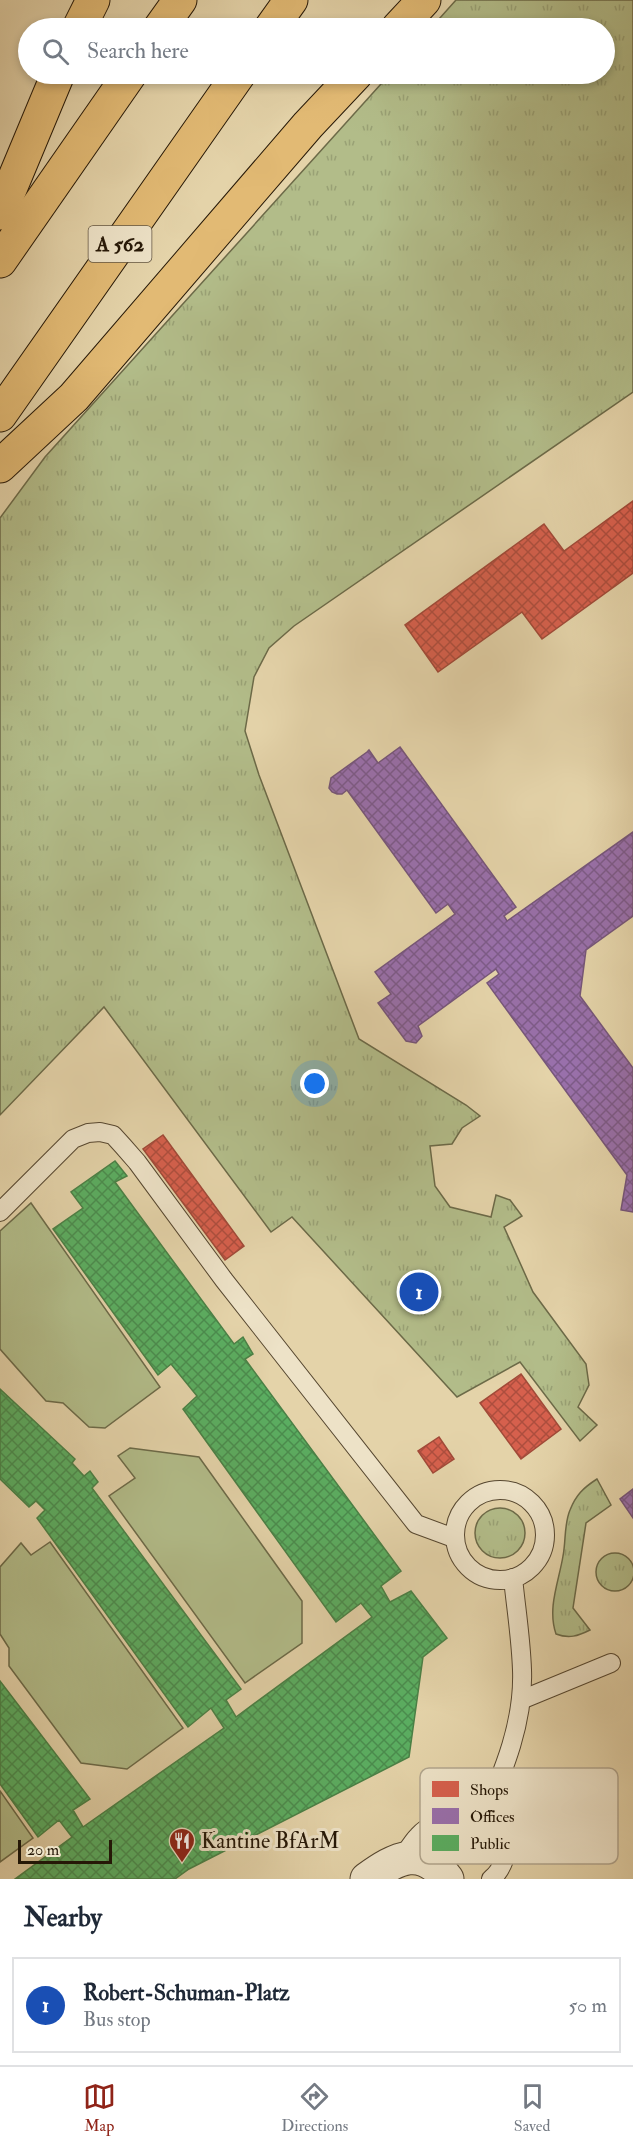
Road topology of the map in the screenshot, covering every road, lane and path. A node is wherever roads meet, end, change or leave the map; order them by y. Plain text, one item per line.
1 (93, 0) edge
2 (180, 0) edge
3 (291, 0) edge
4 (424, 0) edge
5 (85, 18) edge
6 (167, 18) edge
7 (278, 18) edge
8 (407, 18) edge
9 (54, 84) edge
10 (123, 84) edge
11 (232, 84) edge
12 (347, 84) edge
13 (0, 213) edge
14 (0, 261) edge
15 (0, 415) edge
16 (0, 466) edge
17 (0, 1212) edge
18 (454, 1538) junction
19 (513, 1578) junction
20 (611, 1663) dead end
21 (520, 1700) junction
22 (504, 1768) edge
23 (420, 1834) edge
24 (420, 1857) edge
25 (402, 1858) junction
26 (433, 1864) edge
27 (503, 1864) edge
28 (496, 1878) edge
29 (367, 1879) edge
30 (447, 1879) edge

1 - 5 highway
2 - 6 highway
3 - 7 highway
4 - 8 highway
9 - 13 highway
10 - 14 highway
11 - 15 highway, A 562
12 - 16 highway
17 - 18 lane
18 - 19 lane
18 - 19 lane
19 - 21 lane
20 - 21 lane
21 - 22 lane
23 - 25 lane
24 - 25 street
25 - 29 street
26 - 30 street
27 - 28 lane

